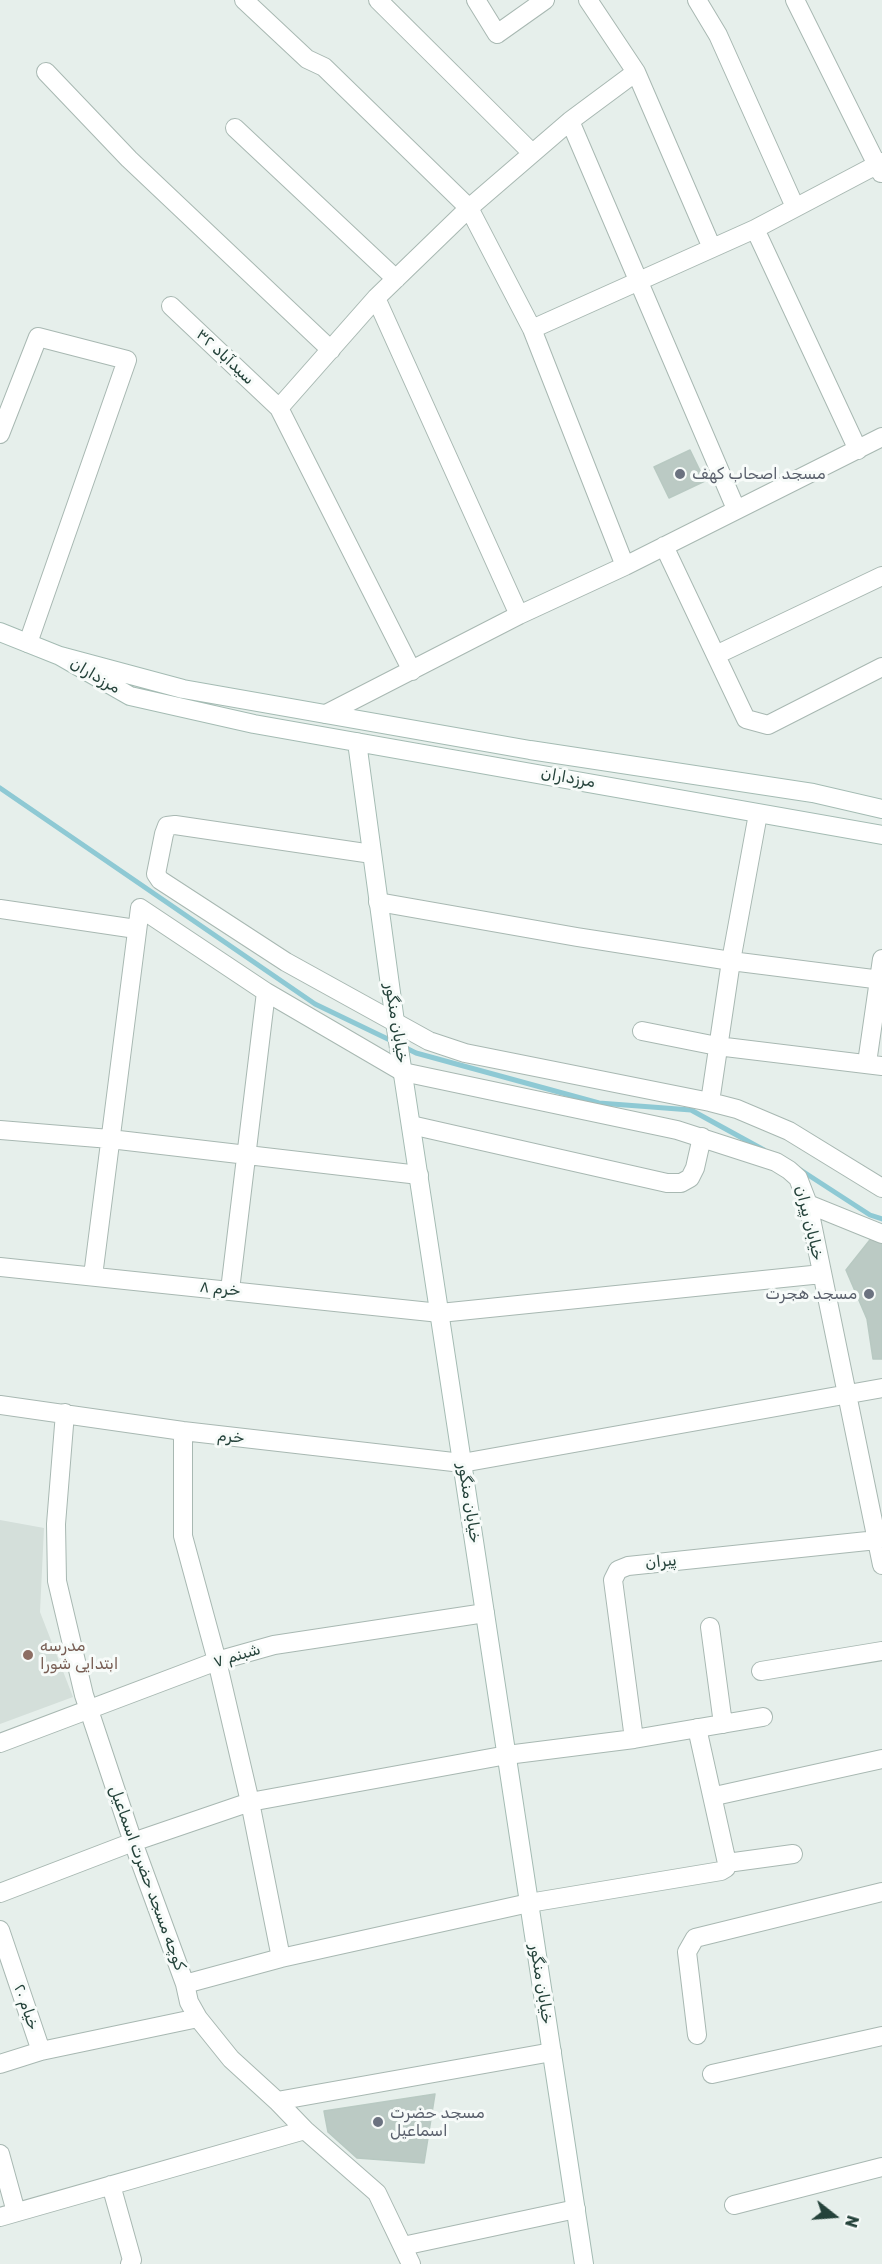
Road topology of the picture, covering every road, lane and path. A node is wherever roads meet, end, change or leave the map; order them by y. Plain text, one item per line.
1 (244, 0) edge
2 (378, 0) edge
3 (476, 0) edge
4 (545, 0) edge
5 (588, 0) edge
6 (697, 0) edge
7 (795, 0) edge
8 (46, 72) dead end
9 (636, 72) junction
10 (570, 121) junction
11 (235, 128) dead end
12 (532, 153) junction
13 (880, 167) edge
14 (795, 207) junction
15 (469, 208) junction
16 (756, 229) junction
17 (712, 248) junction
18 (396, 279) junction
19 (638, 281) junction
20 (376, 298) junction
21 (171, 306) dead end
22 (532, 329) junction
23 (331, 350) junction
24 (279, 408) junction
25 (0, 434) edge
26 (882, 437) edge
27 (858, 450) junction
28 (736, 509) junction
29 (664, 546) junction
30 (625, 566) junction
31 (882, 576) edge
32 (519, 615) junction
33 (0, 632) edge
34 (28, 643) junction
35 (716, 655) junction
36 (60, 656) junction
37 (882, 667) edge
38 (412, 671) junction
39 (326, 714) junction
40 (357, 742) junction
41 (882, 809) edge
42 (758, 814) junction
43 (882, 835) edge
44 (372, 854) junction
45 (378, 902) junction
46 (0, 909) edge
47 (136, 929) junction
48 (882, 959) edge
49 (730, 961) junction
50 (880, 980) edge
51 (266, 992) junction
52 (395, 1023) junction
53 (642, 1031) dead end
54 (717, 1046) junction
55 (875, 1064) edge
56 (403, 1072) junction
57 (710, 1102) junction
58 (411, 1125) junction
59 (0, 1130) edge
60 (702, 1137) junction
61 (110, 1139) junction
62 (246, 1155) junction
63 (419, 1175) junction
64 (882, 1188) edge
65 (808, 1204) junction
66 (882, 1234) edge
67 (0, 1267) edge
68 (822, 1274) junction
69 (93, 1276) junction
70 (230, 1290) junction
71 (440, 1313) junction
72 (882, 1388) edge
73 (846, 1395) junction
74 (0, 1405) edge
75 (65, 1413) junction
76 (183, 1431) junction
77 (462, 1463) junction
78 (877, 1540) junction
79 (882, 1564) edge
80 (485, 1613) junction
81 (710, 1627) dead end
82 (882, 1652) edge
83 (217, 1661) junction
84 (761, 1671) dead end
85 (90, 1710) junction
86 (763, 1717) dead end
87 (723, 1724) junction
88 (697, 1728) junction
89 (634, 1739) junction
90 (0, 1743) edge
91 (507, 1755) junction
92 (882, 1759) edge
93 (713, 1800) junction
94 (250, 1802) junction
95 (133, 1842) junction
96 (793, 1854) dead end
97 (727, 1863) junction
98 (882, 1892) edge
99 (0, 1893) edge
100 (529, 1903) junction
101 (0, 1930) edge
102 (281, 1958) junction
103 (185, 1984) junction
104 (198, 2018) junction
105 (697, 2035) dead end
106 (882, 2036) edge
107 (41, 2051) junction
108 (552, 2052) junction
109 (0, 2064) edge
110 (712, 2074) dead end
111 (277, 2101) junction
112 (305, 2130) junction
113 (0, 2154) edge
114 (882, 2167) edge
115 (111, 2186) junction
116 (734, 2205) dead end
117 (576, 2209) junction
118 (8, 2215) edge
119 (403, 2246) junction
120 (130, 2264) edge
121 (411, 2264) edge
122 (584, 2264) edge

1 - 15 street
2 - 12 street
3 - 4 street
5 - 9 street
6 - 14 street
7 - 13 street
8 - 23 street
9 - 10 street
9 - 17 street
10 - 12 street
10 - 19 street
11 - 18 street
12 - 15 street
13 - 14 street
14 - 16 street
15 - 18 street
15 - 22 street
16 - 17 street
16 - 27 street
17 - 19 street
18 - 20 street
19 - 22 street
19 - 28 street
20 - 23 street
20 - 32 street
21 - 24 street, سیدآباد ۳۲
22 - 30 street
23 - 24 street
24 - 38 street, سیدآباد ۳۲
25 - 34 street
26 - 27 street
27 - 28 street
28 - 29 street
29 - 30 street
29 - 35 street
30 - 32 street
31 - 35 street
32 - 38 street
33 - 34 street
34 - 36 street
35 - 37 street
36 - 39 street, مرزداران
36 - 40 street, مرزداران
38 - 39 street
39 - 41 street, مرزداران
40 - 42 street, مرزداران
40 - 44 street, خیابان منگور
42 - 43 street, مرزداران
42 - 49 street
44 - 45 street, خیابان منگور
44 - 52 street
45 - 49 street
45 - 52 street, خیابان منگور
46 - 47 street
47 - 51 street, خیابان پیران
47 - 61 street
48 - 50 street
49 - 50 street
49 - 54 street
50 - 55 street
51 - 56 street, خیابان پیران
51 - 62 street
52 - 56 street, خیابان منگور
52 - 57 street
53 - 54 street
54 - 55 street
54 - 57 street
56 - 58 street, خیابان منگور
56 - 60 street, خیابان پیران
57 - 64 street
58 - 60 street
58 - 63 street, خیابان منگور
59 - 61 street
60 - 65 street, خیابان پیران
61 - 62 street
61 - 69 street
62 - 63 street
62 - 70 street
63 - 71 street, خیابان منگور
65 - 66 street
65 - 68 street, خیابان پیران
67 - 69 street, خرم ۸
68 - 71 street, خرم ۸
68 - 73 street, خیابان پیران
69 - 70 street, خرم ۸
70 - 71 street, خرم ۸
71 - 77 street, خیابان منگور
72 - 73 street, خرم
73 - 77 street, خرم
73 - 78 street, خیابان پیران
74 - 75 street, خرم
75 - 76 street, خرم
75 - 85 street, کوچه مسجد حضرت اسماعیل
76 - 77 street, خرم
76 - 83 street
77 - 80 street, خیابان منگور
78 - 79 street, خیابان پیران
78 - 89 street, پیران
80 - 83 street, شبنم ۷
80 - 91 street, خیابان منگور
81 - 87 street
82 - 84 street
83 - 85 street, شبنم ۷
83 - 94 street
85 - 90 street, شبنم ۷
85 - 95 street, کوچه مسجد حضرت اسماعیل
86 - 87 street
87 - 88 street
88 - 89 street
88 - 93 street
89 - 91 street
91 - 94 street
91 - 100 street, خیابان منگور
92 - 93 street
93 - 97 street
94 - 95 street
94 - 102 street
95 - 99 street
95 - 103 street, کوچه مسجد حضرت اسماعیل
96 - 97 street
97 - 100 street
98 - 105 street
100 - 102 street
100 - 108 street, خیابان منگور
101 - 107 street, خیام ۲۰
102 - 103 street
103 - 104 street, کوچه مسجد حضرت اسماعیل
104 - 107 street
104 - 111 street, کوچه مسجد حضرت اسماعیل
106 - 110 street
107 - 109 street
108 - 111 street
108 - 117 street, خیابان منگور
111 - 112 street, کوچه مسجد حضرت اسماعیل
112 - 115 street
112 - 119 street, کوچه مسجد حضرت اسماعیل
113 - 118 street
114 - 116 street
115 - 118 street
115 - 120 street
117 - 119 street
117 - 122 street, خیابان منگور
119 - 121 street, کوچه مسجد حضرت اسماعیل

